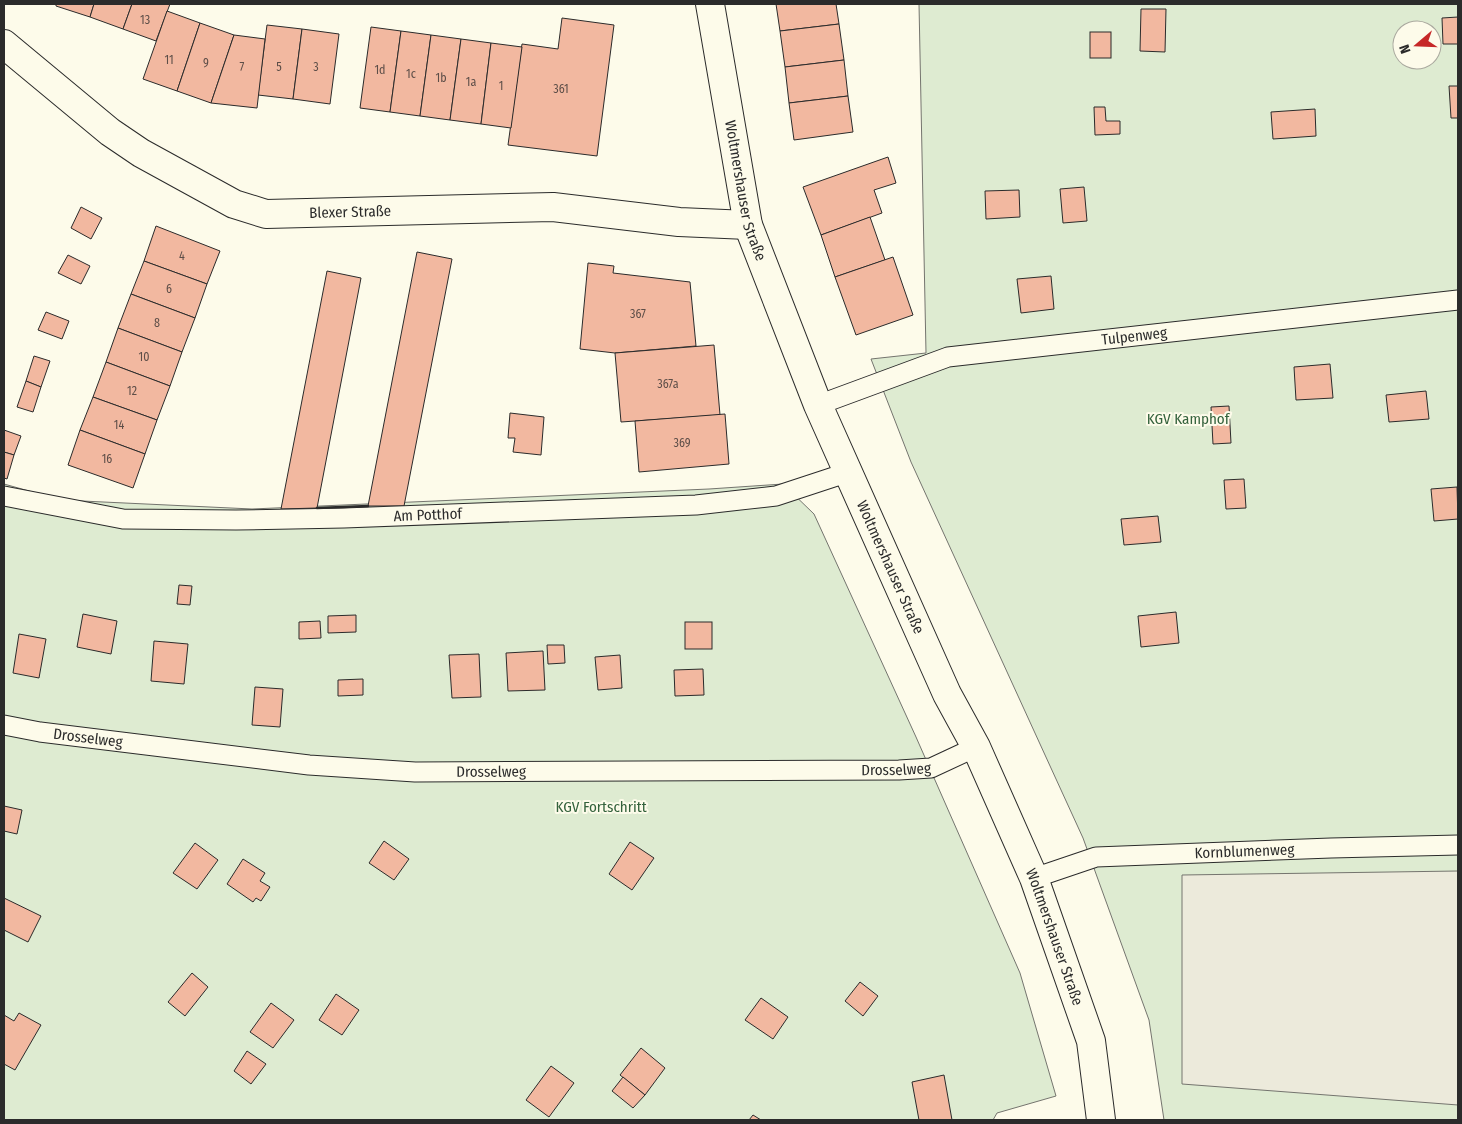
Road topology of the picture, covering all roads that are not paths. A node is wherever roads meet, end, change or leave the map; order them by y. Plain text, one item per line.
1 (710, 4) edge
2 (4, 44) edge
3 (748, 225) junction
4 (1458, 300) edge
5 (818, 405) junction
6 (849, 472) junction
7 (4, 496) edge
8 (4, 725) edge
9 (976, 747) junction
10 (1458, 845) edge
11 (1034, 878) junction
12 (1100, 1120) edge

1 - 3 street, Woltmershauser Straße
2 - 3 street, Blexer Straße
3 - 5 street, Woltmershauser Straße
4 - 5 lane, Tulpenweg
5 - 6 street, Woltmershauser Straße
6 - 7 lane, Am Potthof
6 - 9 street, Woltmershauser Straße
8 - 9 lane, Drosselweg
9 - 11 street, Woltmershauser Straße
10 - 11 lane, Kornblumenweg
11 - 12 street, Woltmershauser Straße

